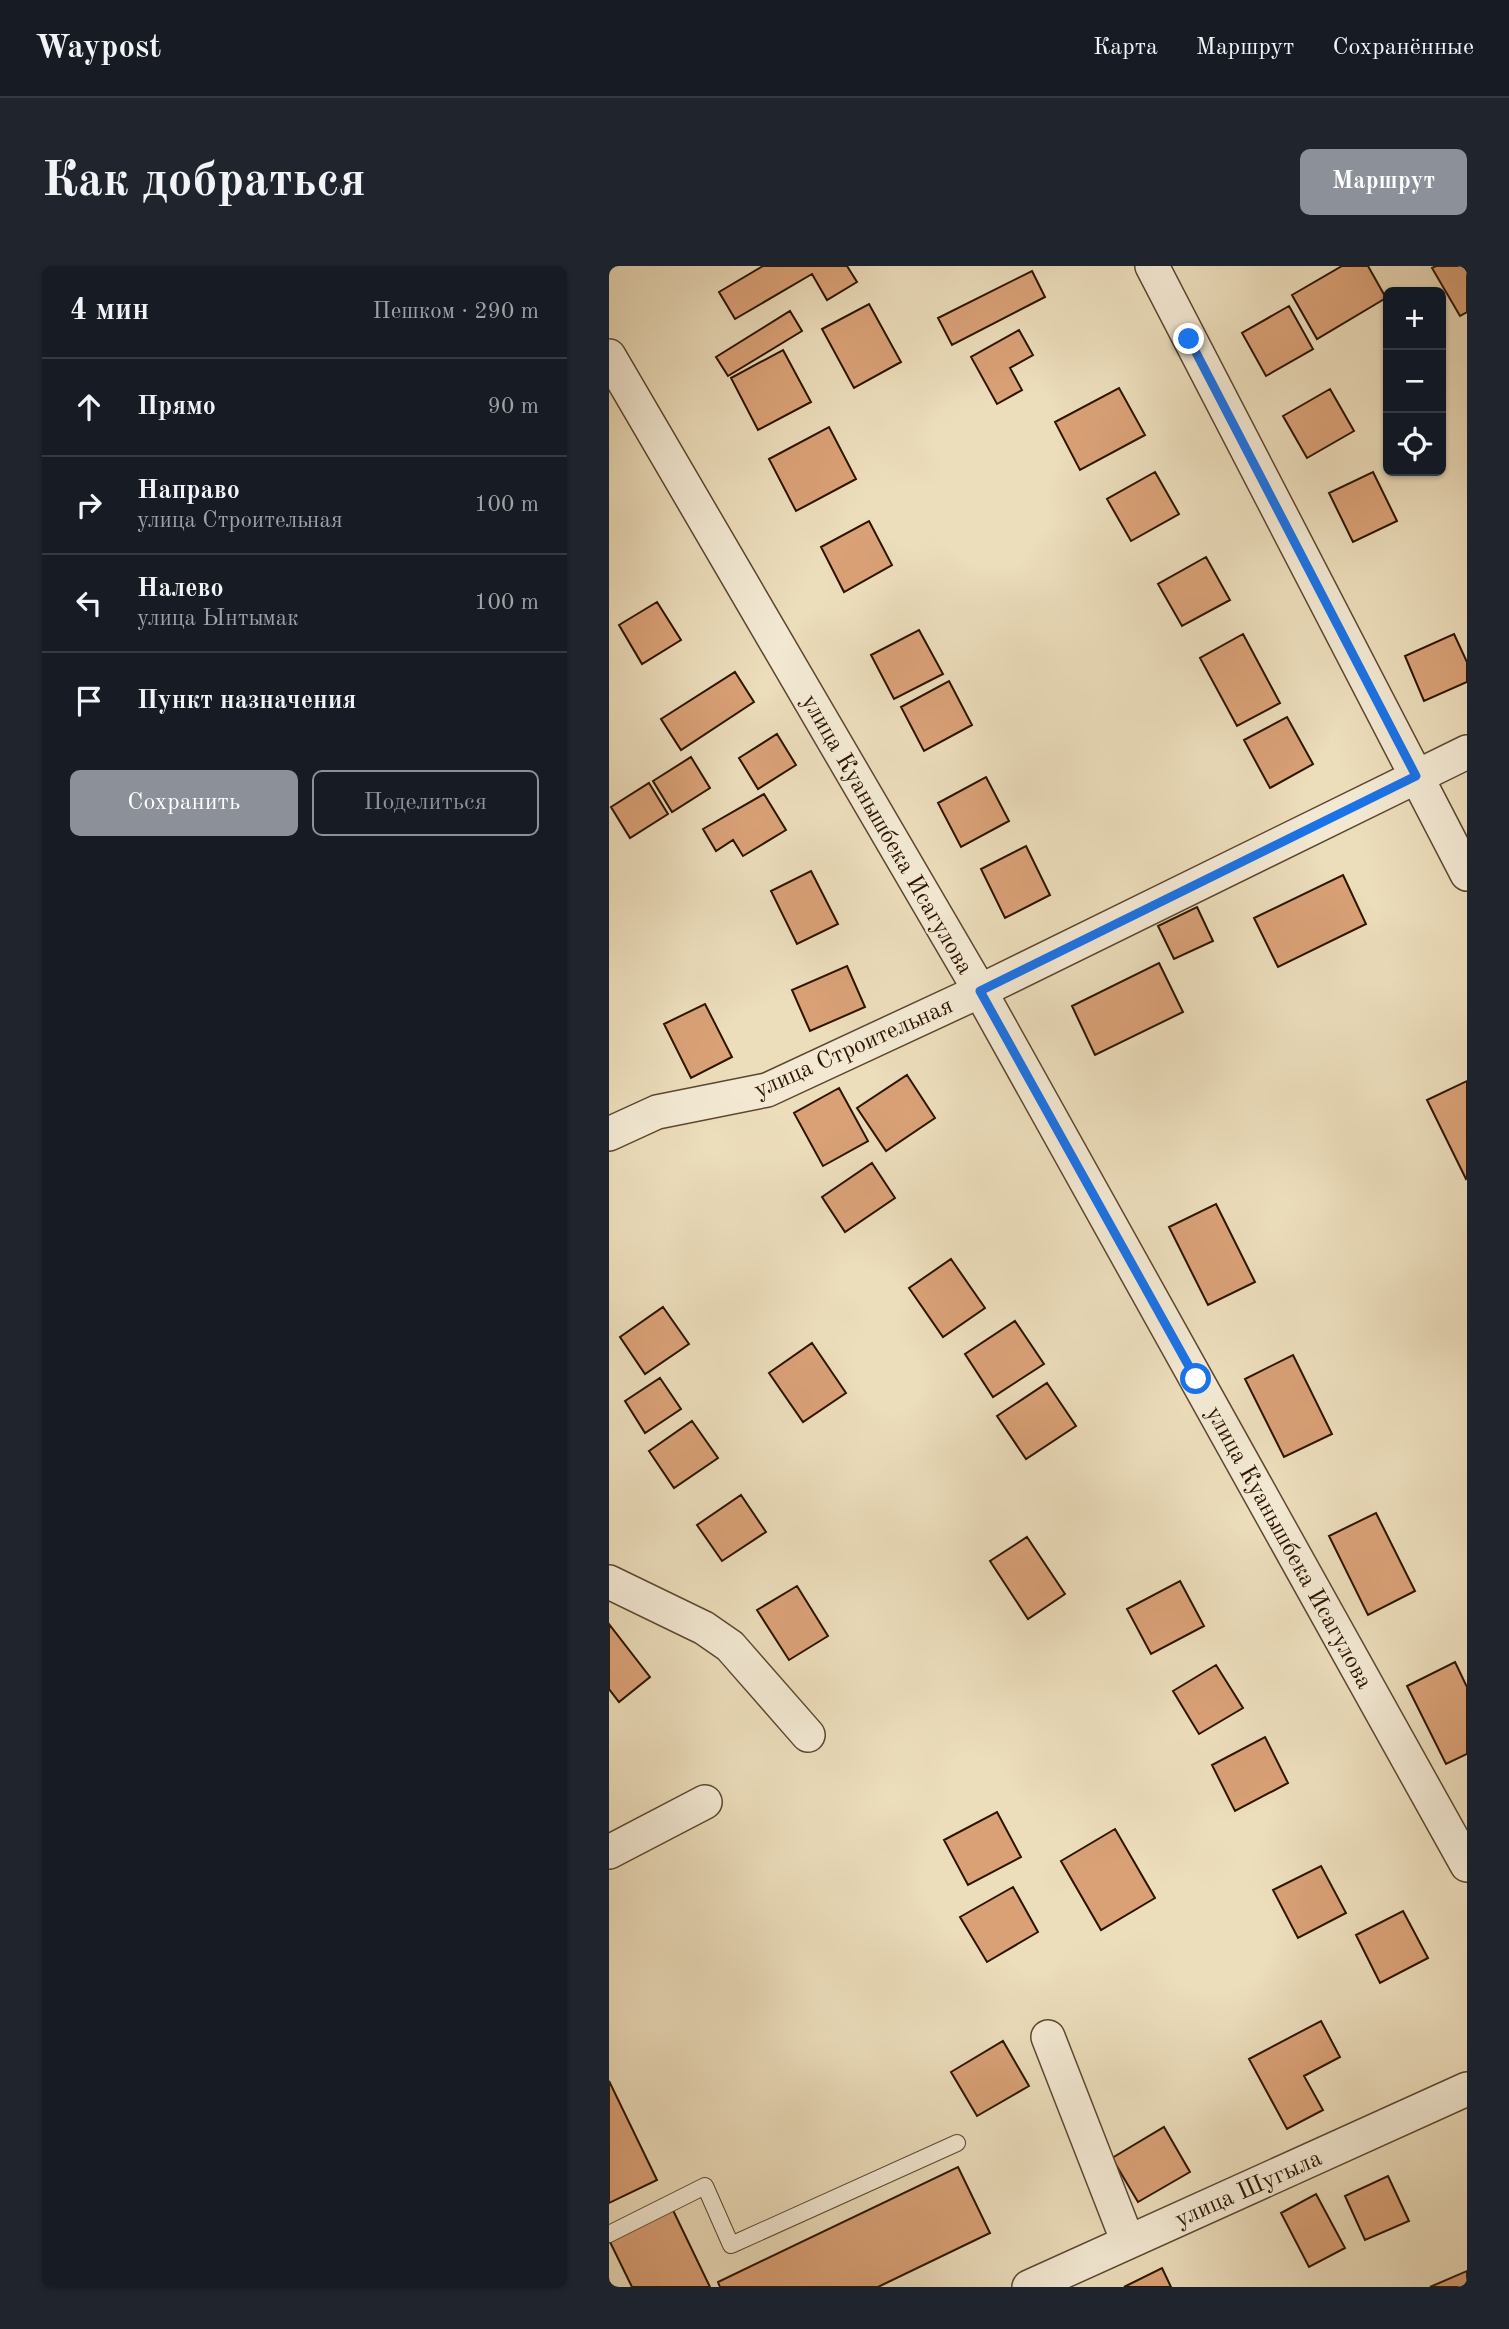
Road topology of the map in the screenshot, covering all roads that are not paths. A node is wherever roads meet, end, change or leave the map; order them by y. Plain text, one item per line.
1 (1152, 266) edge
2 (609, 358) edge
3 (1467, 752) edge
4 (1416, 776) junction
5 (1467, 874) edge
6 (980, 991) junction
7 (609, 1134) edge
8 (609, 1582) edge
9 (808, 1735) dead end
10 (705, 1802) dead end
11 (609, 1852) edge
12 (1467, 1865) edge
13 (1048, 2037) dead end
14 (1467, 2089) edge
15 (957, 2143) dead end
16 (609, 2234) edge
17 (1128, 2242) junction
18 (1077, 2277) edge
19 (1029, 2287) edge

1 - 4 street
2 - 6 street, улица Куанышбека Исагулова
3 - 4 street, улица Строительная
4 - 5 street
4 - 6 street, улица Строительная
6 - 7 street, улица Строительная
6 - 12 street, улица Куанышбека Исагулова
8 - 9 street
10 - 11 street
13 - 17 street
14 - 17 street, улица Шугыла
15 - 16 lane
17 - 18 street, улица Шугыла
18 - 19 street, улица Шугыла

